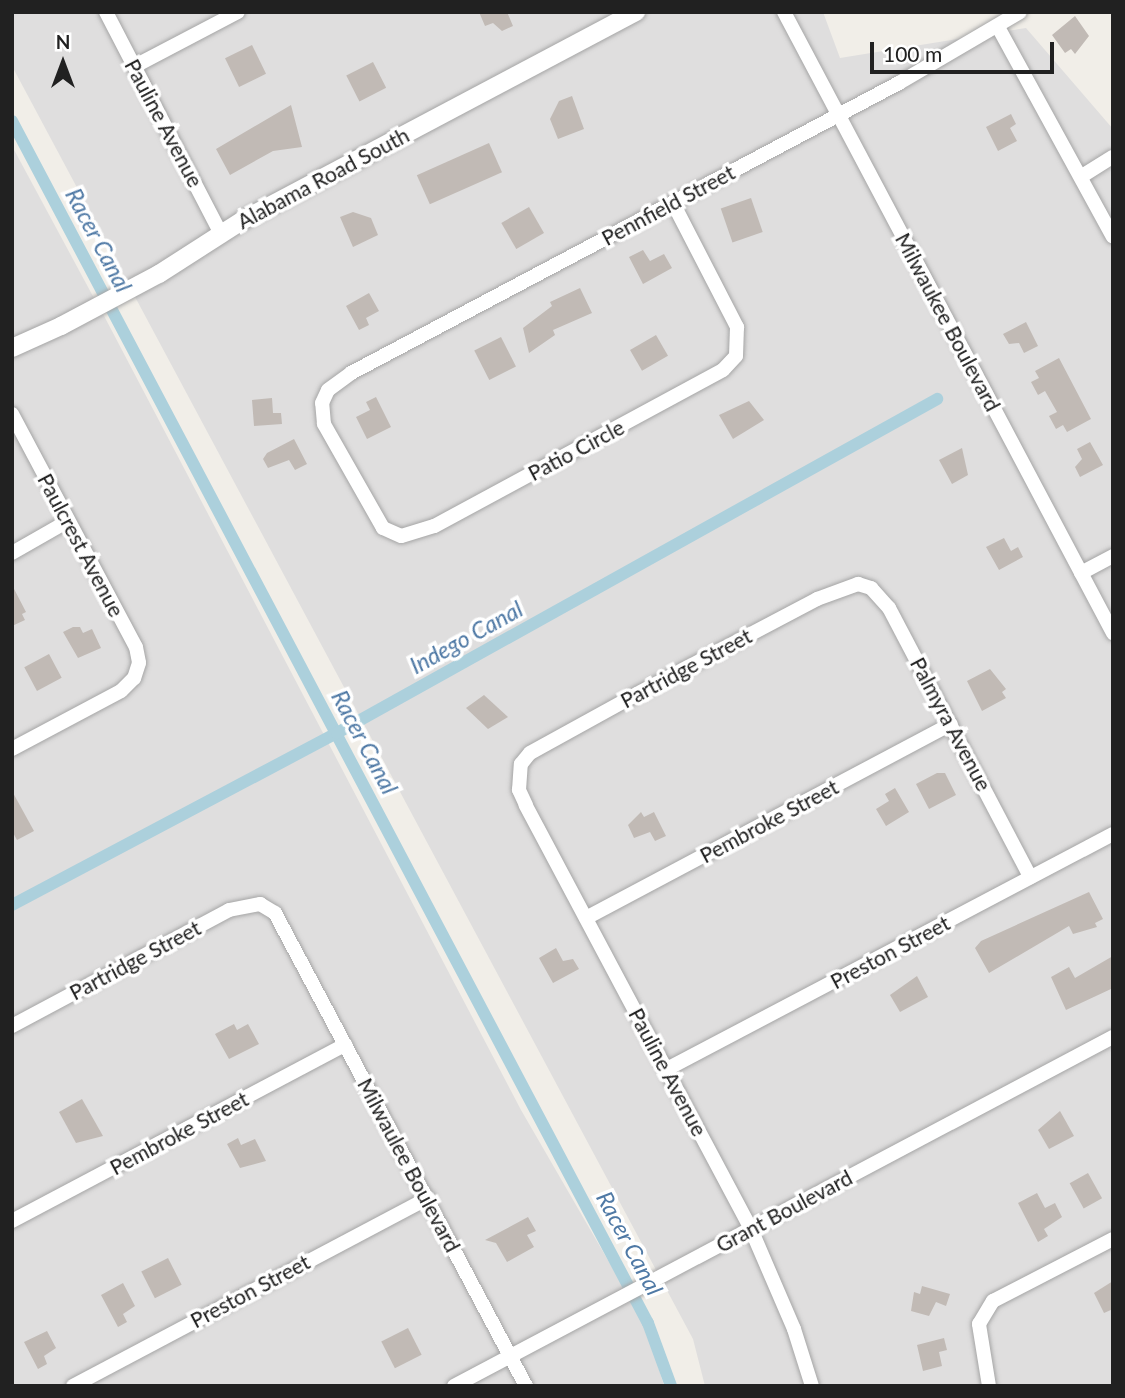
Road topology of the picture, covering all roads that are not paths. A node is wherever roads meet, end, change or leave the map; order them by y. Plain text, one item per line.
1 (106, 12) edge
2 (238, 12) edge
3 (636, 12) edge
4 (784, 12) edge
5 (1020, 12) edge
6 (998, 27) junction
7 (135, 66) junction
8 (838, 114) junction
9 (1113, 157) edge
10 (1082, 176) junction
11 (673, 203) junction
12 (221, 234) junction
13 (1113, 237) edge
14 (12, 348) edge
15 (322, 403) joint
16 (12, 414) edge
17 (68, 521) junction
18 (12, 553) edge
19 (1113, 556) edge
20 (1081, 573) junction
21 (858, 584) joint
22 (1113, 632) edge
23 (951, 724) junction
24 (12, 749) edge
25 (521, 764) joint
26 (1113, 834) edge
27 (1030, 877) junction
28 (586, 918) junction
29 (293, 944) joint
30 (12, 1026) edge
31 (1113, 1037) edge
32 (345, 1045) junction
33 (667, 1069) junction
34 (428, 1198) junction
35 (12, 1221) edge
36 (751, 1229) junction
37 (1113, 1239) edge
38 (512, 1355) junction
39 (73, 1386) edge
40 (454, 1386) edge
41 (526, 1386) edge
42 (811, 1386) edge
43 (989, 1386) edge

1 - 7 street, Pauline Avenue
2 - 7 street
3 - 12 street, Alabama Road South
4 - 8 street, Milwaukee Boulevard
5 - 6 street, Pennfield Street
6 - 8 street, Pennfield Street
6 - 10 street
7 - 12 street, Pauline Avenue
8 - 11 street, Pennfield Street
8 - 20 street, Milwaukee Boulevard
9 - 10 street
10 - 13 street
11 - 15 street, Pennfield Street
11 - 15 street, Patio Circle
12 - 14 street, Alabama Road South
16 - 17 street, Paulcrest Avenue
17 - 18 street
17 - 24 street, Paulcrest Avenue
19 - 20 street
20 - 22 street, Milwaukee Boulevard
21 - 23 street, Palmyra Avenue
21 - 25 street, Partridge Street
23 - 27 street, Palmyra Avenue
23 - 28 street, Pembroke Street
25 - 28 street, Pauline Avenue
26 - 27 street, Preston Street
27 - 33 street, Preston Street
28 - 33 street, Pauline Avenue
29 - 30 street, Partridge Street
29 - 32 street, Milwaulee Boulevard
31 - 36 street, Grant Boulevard
32 - 34 street, Milwaulee Boulevard
32 - 35 street, Pembroke Street
33 - 36 street, Pauline Avenue
34 - 38 street, Milwaulee Boulevard
34 - 39 street, Preston Street
36 - 38 street, Grant Boulevard
36 - 42 street, Pauline Avenue
37 - 43 street
38 - 40 street, Grant Boulevard
38 - 41 street, Milwaulee Boulevard

